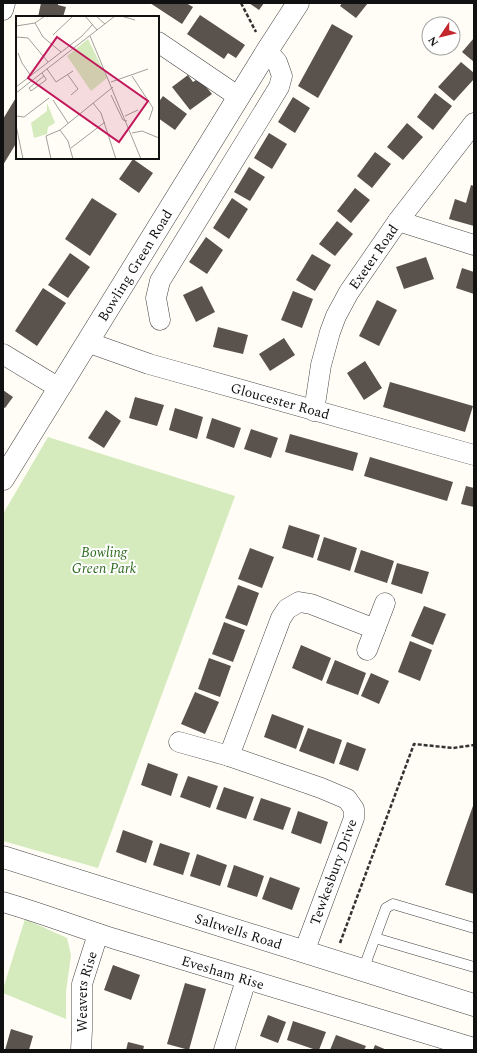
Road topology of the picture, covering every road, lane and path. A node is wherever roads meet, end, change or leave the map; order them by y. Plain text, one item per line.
1 (5, 3) edge
2 (241, 3) edge
3 (298, 3) edge
4 (3, 10) edge
5 (159, 43) edge
6 (267, 51) junction
7 (239, 97) junction
8 (474, 123) edge
9 (398, 221) junction
10 (474, 245) edge
11 (160, 320) dead end
12 (87, 342) junction
13 (3, 354) edge
14 (59, 388) junction
15 (314, 411) junction
16 (474, 456) edge
17 (3, 479) edge
18 (385, 603) dead end
19 (375, 629) junction
20 (366, 650) dead end
21 (178, 742) dead end
22 (474, 745) edge
23 (229, 756) junction
24 (3, 857) edge
25 (3, 902) edge
26 (474, 928) edge
27 (98, 934) junction
28 (375, 938) junction
29 (304, 952) junction
30 (333, 962) junction
31 (474, 967) edge
32 (363, 970) junction
33 (246, 980) junction
34 (474, 1006) edge
35 (442, 1044) edge
36 (474, 1048) edge
37 (81, 1050) edge
38 (224, 1050) edge

1 - 4 street
2 - 6 path
3 - 6 street, Bowling Green Road
5 - 7 street
6 - 7 street, Bowling Green Road
6 - 11 street, Bowling Green Road
7 - 12 street, Bowling Green Road
8 - 9 street, Exeter Road
9 - 10 street
9 - 15 street, Exeter Road
12 - 14 street, Bowling Green Road
12 - 15 street, Gloucester Road
13 - 14 street
14 - 17 street, Bowling Green Road
15 - 16 street, Gloucester Road
18 - 19 street
19 - 20 street
19 - 23 street
21 - 23 street, Tewkesbury Drive
22 - 30 path
23 - 29 street, Tewkesbury Drive
24 - 29 street, Saltwells Road
25 - 27 street, Evesham Rise
26 - 28 lane
27 - 33 street, Evesham Rise
27 - 37 street, Weavers Rise
28 - 31 lane
28 - 32 lane
29 - 30 street, Saltwells Road
30 - 32 street, Saltwells Road
32 - 34 street, Saltwells Road
33 - 35 street, Evesham Rise
33 - 38 street
35 - 36 street, Evesham Rise

